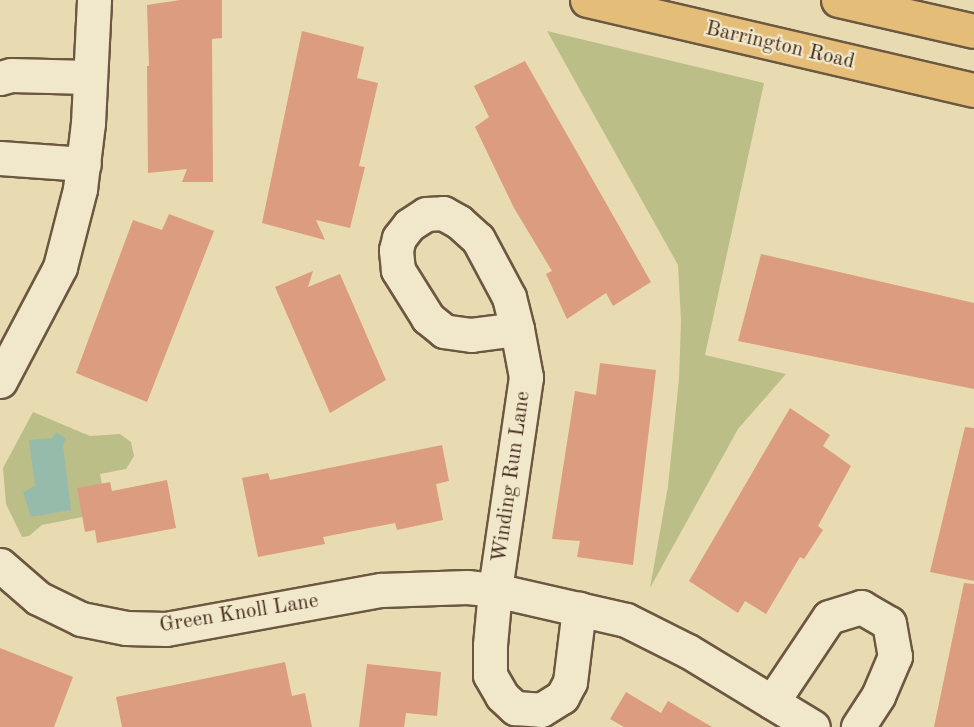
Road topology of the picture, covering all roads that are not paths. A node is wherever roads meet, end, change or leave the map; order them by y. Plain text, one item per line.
1 (94, 0) edge
2 (587, 0) edge
3 (838, 0) edge
4 (913, 8) edge
5 (974, 31) edge
6 (89, 77) junction
7 (0, 78) edge
8 (974, 90) edge
9 (0, 158) edge
10 (84, 164) junction
11 (517, 329) dead end
12 (0, 381) edge
13 (0, 565) edge
14 (495, 590) junction
15 (579, 609) junction
16 (772, 702) junction
17 (813, 727) edge
18 (858, 727) edge

1 - 6 street
2 - 8 main road, Barrington Road
3 - 4 main road
4 - 5 main road
6 - 7 street
6 - 10 street
9 - 10 street
10 - 12 street
11 - 14 street, Winding Run Lane
13 - 14 street, Green Knoll Lane
14 - 15 street, Green Knoll Lane
14 - 15 street
15 - 16 street, Green Knoll Lane
16 - 17 street, Green Knoll Lane
16 - 18 street

